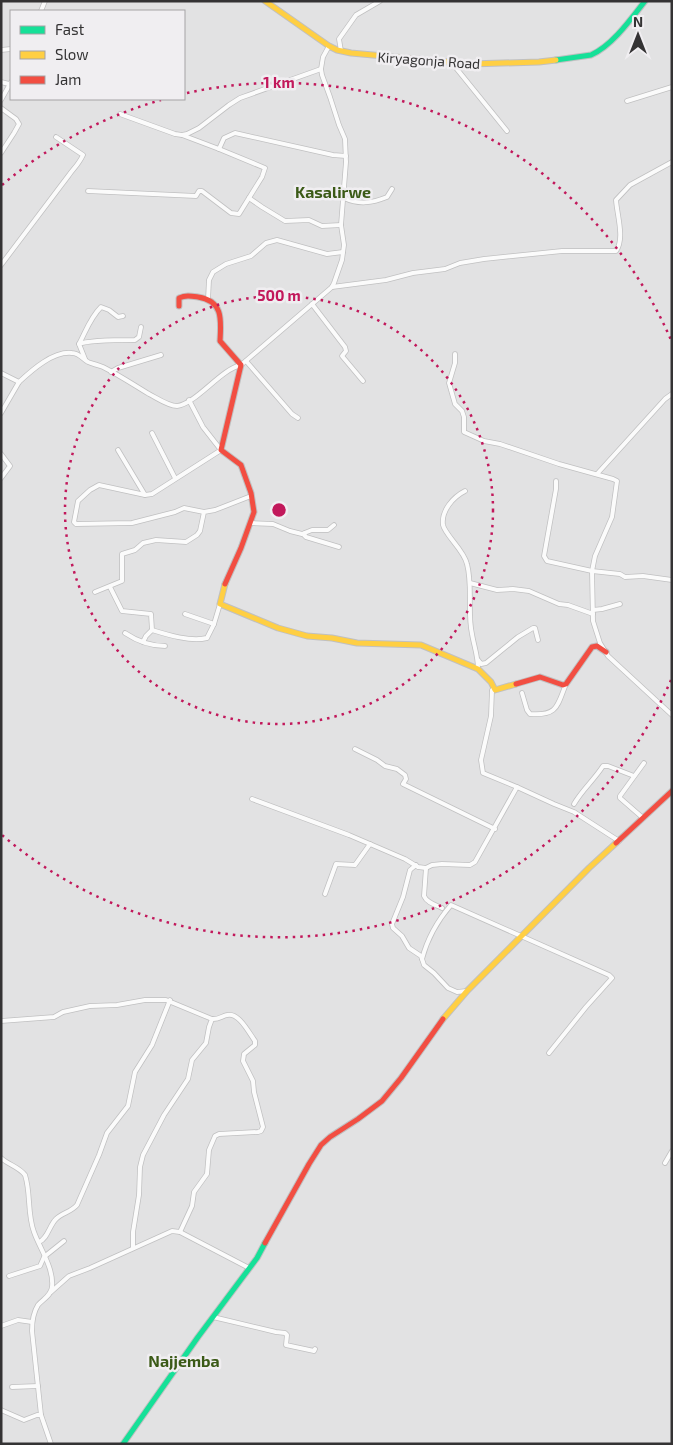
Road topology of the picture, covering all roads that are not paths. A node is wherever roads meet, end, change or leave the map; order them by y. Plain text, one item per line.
1 (265, 1) edge
2 (380, 1) edge
3 (644, 1) edge
4 (329, 46) junction
5 (340, 51) junction
6 (452, 64) junction
7 (321, 69) junction
8 (1, 82) edge
9 (10, 83) edge
10 (672, 87) edge
11 (1, 100) edge
12 (626, 101) dead end
13 (1, 108) edge
14 (120, 114) dead end
15 (507, 131) dead end
16 (182, 136) junction
17 (56, 137) dead end
18 (218, 149) junction
19 (1, 153) edge
20 (346, 156) junction
21 (672, 162) edge
22 (392, 189) dead end
23 (88, 191) dead end
24 (249, 198) junction
25 (344, 198) junction
26 (341, 225) junction
27 (343, 252) junction
28 (1, 265) edge
29 (332, 287) junction
30 (208, 299) junction
31 (312, 304) junction
32 (179, 306) dead end
33 (123, 316) dead end
34 (141, 327) dead end
35 (80, 344) junction
36 (456, 354) dead end
37 (161, 355) dead end
38 (86, 361) junction
39 (244, 363) junction
40 (1, 372) edge
41 (111, 372) junction
42 (363, 381) dead end
43 (19, 382) junction
44 (672, 394) edge
45 (189, 400) junction
46 (1, 413) edge
47 (298, 418) dead end
48 (152, 433) dead end
49 (118, 450) dead end
50 (221, 450) junction
51 (1, 454) edge
52 (597, 474) junction
53 (1, 478) edge
54 (175, 478) junction
55 (556, 481) dead end
56 (465, 491) dead end
57 (144, 495) junction
58 (251, 496) junction
59 (204, 512) junction
60 (251, 523) junction
61 (334, 525) dead end
62 (305, 533) junction
63 (339, 547) dead end
64 (592, 572) junction
65 (672, 580) edge
66 (470, 582) junction
67 (110, 587) junction
68 (95, 592) dead end
69 (220, 604) junction
70 (620, 604) dead end
71 (593, 612) junction
72 (185, 614) dead end
73 (214, 624) junction
74 (152, 630) junction
75 (125, 633) dead end
76 (538, 640) dead end
77 (143, 642) junction
78 (165, 646) dead end
79 (606, 652) junction
80 (478, 660) junction
81 (478, 668) junction
82 (566, 684) junction
83 (494, 689) junction
84 (522, 694) dead end
85 (672, 715) edge
86 (355, 749) dead end
87 (644, 763) dead end
88 (634, 776) junction
89 (517, 787) junction
90 (672, 791) edge
91 (252, 799) dead end
92 (574, 804) dead end
93 (644, 818) junction
94 (495, 829) junction
95 (619, 841) junction
96 (370, 844) junction
97 (416, 865) junction
98 (426, 868) junction
99 (325, 894) dead end
100 (442, 908) dead end
101 (522, 935) junction
102 (422, 959) junction
103 (467, 991) junction
104 (170, 1000) junction
105 (212, 1019) junction
106 (1, 1020) edge
107 (549, 1053) dead end
108 (672, 1152) edge
109 (1, 1158) edge
110 (665, 1163) dead end
111 (180, 1232) junction
112 (64, 1241) dead end
113 (39, 1242) junction
114 (133, 1248) junction
115 (44, 1257) junction
116 (249, 1268) junction
117 (9, 1276) dead end
118 (50, 1294) junction
119 (212, 1318) junction
120 (32, 1322) junction
121 (1, 1326) edge
122 (315, 1349) dead end
123 (38, 1386) junction
124 (12, 1387) dead end
125 (1, 1410) edge
126 (42, 1415) junction
127 (50, 1444) edge
128 (123, 1444) edge

1 - 4 street, Kiryagonja Road
2 - 5 street
3 - 6 street, Kiryagonja Road
4 - 5 street, Kiryagonja Road
4 - 7 street
5 - 6 street, Kiryagonja Road
6 - 15 street
7 - 16 street
7 - 20 street
8 - 9 street
9 - 11 street
10 - 12 street
13 - 19 street
14 - 16 street
16 - 18 street
17 - 28 street
18 - 20 street
18 - 24 street
20 - 25 street
21 - 29 street
22 - 25 street
23 - 24 street
24 - 26 street
25 - 26 street
26 - 27 street
27 - 29 street
27 - 30 street
29 - 31 street
30 - 32 street
30 - 39 street
31 - 39 street
31 - 42 street
33 - 35 street
34 - 35 street
35 - 38 street
36 - 52 street
37 - 41 street
38 - 41 street
38 - 43 street
39 - 45 street
39 - 47 street
39 - 50 street
40 - 43 street
41 - 45 street
43 - 46 street
44 - 52 street
45 - 50 street
48 - 54 street
49 - 57 street
50 - 54 street
50 - 58 street
51 - 53 street
52 - 64 street
54 - 57 street
55 - 64 street
56 - 66 street
57 - 59 street
58 - 59 street
58 - 60 street
59 - 67 street
60 - 62 street
60 - 69 street
61 - 62 street
62 - 63 street
64 - 65 street
64 - 71 street
66 - 71 street
66 - 80 street
67 - 68 street
67 - 74 street
69 - 73 street
69 - 81 street
70 - 71 street
71 - 79 street
72 - 73 street
73 - 74 street
74 - 77 street
75 - 77 street
76 - 80 street
77 - 78 street
79 - 82 street
79 - 85 street
80 - 81 street
81 - 83 street
82 - 83 street
82 - 84 street
83 - 89 street
86 - 94 street
87 - 88 street
88 - 92 street
88 - 93 street
89 - 94 street
89 - 95 street
90 - 93 street
91 - 96 street
93 - 95 street
94 - 98 street
95 - 101 street
96 - 97 street
96 - 99 street
97 - 98 street
97 - 102 street
98 - 100 street
101 - 102 street
101 - 103 street
101 - 107 street
102 - 103 street
103 - 116 street
104 - 105 street
104 - 106 street
104 - 113 street
105 - 111 street
105 - 114 street
108 - 110 street
109 - 113 street
111 - 114 street
111 - 116 street
112 - 115 street
113 - 115 street
114 - 118 street
115 - 117 street
115 - 118 street
116 - 119 street
118 - 120 street
119 - 122 street
119 - 128 street
120 - 121 street
120 - 123 street
123 - 124 street
123 - 126 street
125 - 126 street
126 - 127 street

